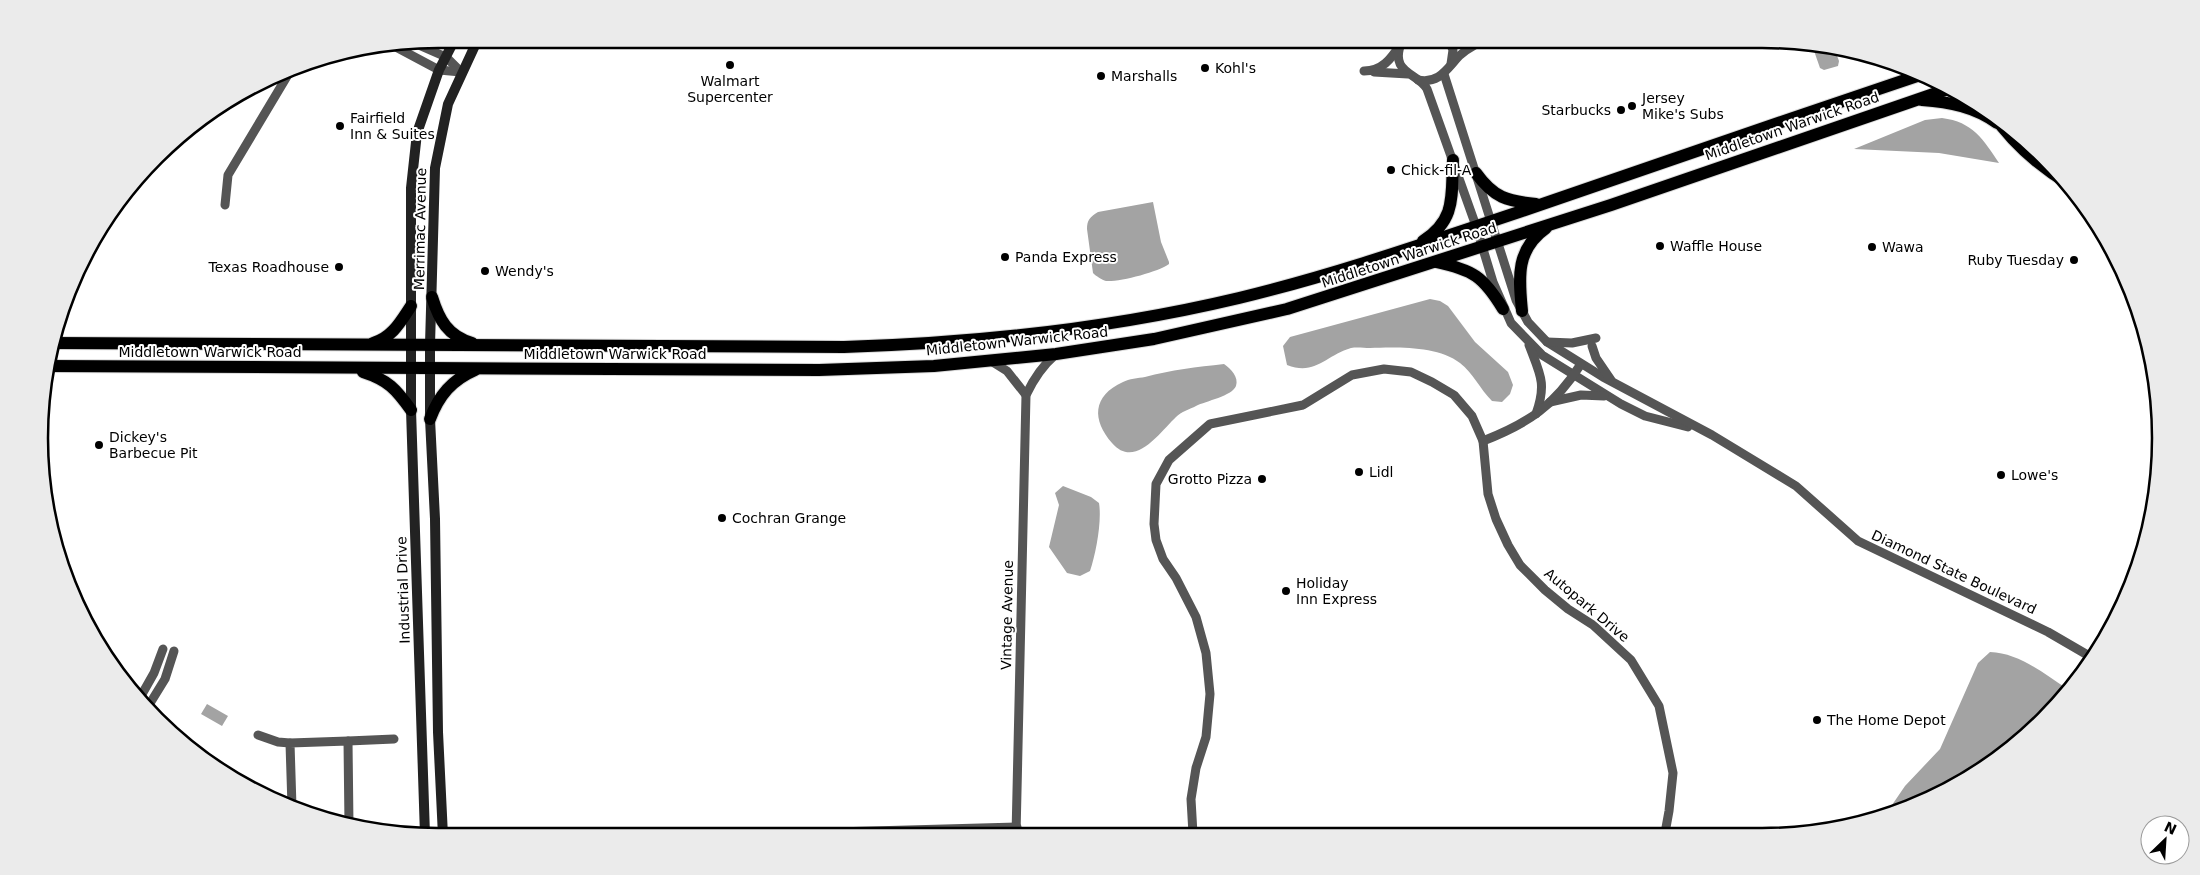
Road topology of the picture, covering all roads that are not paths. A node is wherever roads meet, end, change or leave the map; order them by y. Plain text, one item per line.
1 (425, 48) edge
2 (451, 48) edge
3 (473, 48) edge
4 (1398, 48) edge
5 (1402, 48) edge
6 (1451, 48) edge
7 (1471, 48) edge
8 (400, 49) edge
9 (446, 57) junction
10 (439, 70) junction
11 (1447, 71) junction
12 (461, 72) junction
13 (1408, 74) junction
14 (1908, 76) edge
15 (1913, 77) edge
16 (286, 78) edge
17 (1418, 80) junction
18 (1903, 81) junction
19 (1941, 91) edge
20 (1915, 99) junction
21 (1975, 110) edge
22 (2013, 138) edge
23 (2035, 159) edge
24 (1452, 160) junction
25 (1476, 172) junction
26 (1541, 204) junction
27 (225, 205) dead end
28 (1491, 221) junction
29 (1554, 224) junction
30 (1476, 226) junction
31 (1498, 242) junction
32 (1413, 247) junction
33 (1483, 247) junction
34 (1436, 262) junction
35 (432, 297) junction
36 (411, 306) junction
37 (1503, 309) junction
38 (1522, 312) junction
39 (1546, 342) junction
40 (59, 343) edge
41 (1528, 343) junction
42 (368, 344) junction
43 (412, 345) junction
44 (430, 345) junction
45 (482, 345) junction
46 (1056, 354) junction
47 (991, 361) junction
48 (1581, 364) junction
49 (54, 366) edge
50 (354, 368) junction
51 (410, 368) junction
52 (431, 368) junction
53 (477, 369) junction
54 (1573, 376) junction
55 (1613, 382) junction
56 (1026, 395) junction
57 (1606, 396) junction
58 (1550, 402) junction
59 (411, 410) junction
60 (1536, 415) junction
61 (430, 419) junction
62 (1712, 435) junction
63 (1483, 441) junction
64 (163, 649) dead end
65 (174, 651) dead end
66 (2087, 654) edge
67 (143, 693) edge
68 (151, 702) edge
69 (258, 735) dead end
70 (394, 739) dead end
71 (348, 741) junction
72 (290, 743) junction
73 (292, 799) edge
74 (349, 817) edge
75 (425, 827) edge
76 (443, 828) edge
77 (1016, 828) edge
78 (1193, 828) edge
79 (1666, 828) edge

1 - 9 street
2 - 9 street, Merrimac Avenue
3 - 12 street, Merrimac Avenue
4 - 13 street
5 - 13 street
6 - 11 street
7 - 11 street
8 - 10 street
9 - 10 street, Merrimac Avenue
9 - 12 street
10 - 12 street
10 - 36 street, Merrimac Avenue
11 - 17 street
11 - 25 street, Diamond State Boulevard
12 - 35 street, Merrimac Avenue
13 - 17 street
14 - 18 main road
15 - 18 main road, Middletown Warwick Road
16 - 27 street
17 - 24 street, Diamond State Boulevard
18 - 26 main road, Middletown Warwick Road
19 - 20 main road, Middletown Warwick Road
20 - 21 main road
20 - 29 main road, Middletown Warwick Road
22 - 23 main road
24 - 30 street, Diamond State Boulevard
24 - 32 main road
25 - 26 main road
25 - 28 street, Diamond State Boulevard
26 - 28 main road, Middletown Warwick Road
28 - 30 main road, Middletown Warwick Road
28 - 31 street, Diamond State Boulevard
29 - 31 main road, Middletown Warwick Road
29 - 38 main road
30 - 32 main road, Middletown Warwick Road
30 - 33 street, Diamond State Boulevard
31 - 33 main road, Middletown Warwick Road
31 - 38 street, Diamond State Boulevard
32 - 45 main road, Middletown Warwick Road
33 - 34 main road, Middletown Warwick Road
33 - 37 street, Diamond State Boulevard
34 - 37 main road
34 - 46 main road, Middletown Warwick Road
35 - 44 street, Merrimac Avenue
35 - 45 main road
36 - 42 main road
36 - 43 street, Merrimac Avenue
37 - 41 street, Diamond State Boulevard
38 - 39 street, Diamond State Boulevard
39 - 48 street, Diamond State Boulevard
39 - 55 street
40 - 42 main road, Middletown Warwick Road
41 - 54 street, Diamond State Boulevard
41 - 60 street
42 - 43 main road, Middletown Warwick Road
43 - 44 main road, Middletown Warwick Road
43 - 51 street, Industrial Drive
44 - 45 main road, Middletown Warwick Road
44 - 52 street, Merrimac Avenue
46 - 47 main road, Middletown Warwick Road
46 - 56 street, Vintage Avenue
47 - 53 main road, Middletown Warwick Road
47 - 56 street
48 - 54 street
48 - 55 street, Diamond State Boulevard
49 - 50 main road, Middletown Warwick Road
50 - 51 main road, Middletown Warwick Road
50 - 59 main road
51 - 52 main road, Middletown Warwick Road
51 - 59 street, Industrial Drive
52 - 53 main road, Middletown Warwick Road
52 - 61 street
53 - 61 main road
54 - 57 street, Diamond State Boulevard
54 - 58 street
55 - 62 street, Diamond State Boulevard
56 - 77 street, Vintage Avenue
57 - 58 street
57 - 62 street, Diamond State Boulevard
58 - 60 street
59 - 75 street, Industrial Drive
60 - 63 street
61 - 76 street
62 - 66 street, Diamond State Boulevard
63 - 78 street, Autopark Drive
63 - 79 street, Autopark Drive
64 - 67 street
65 - 68 street
69 - 72 street
70 - 71 street
71 - 72 street
71 - 74 street
72 - 73 street

